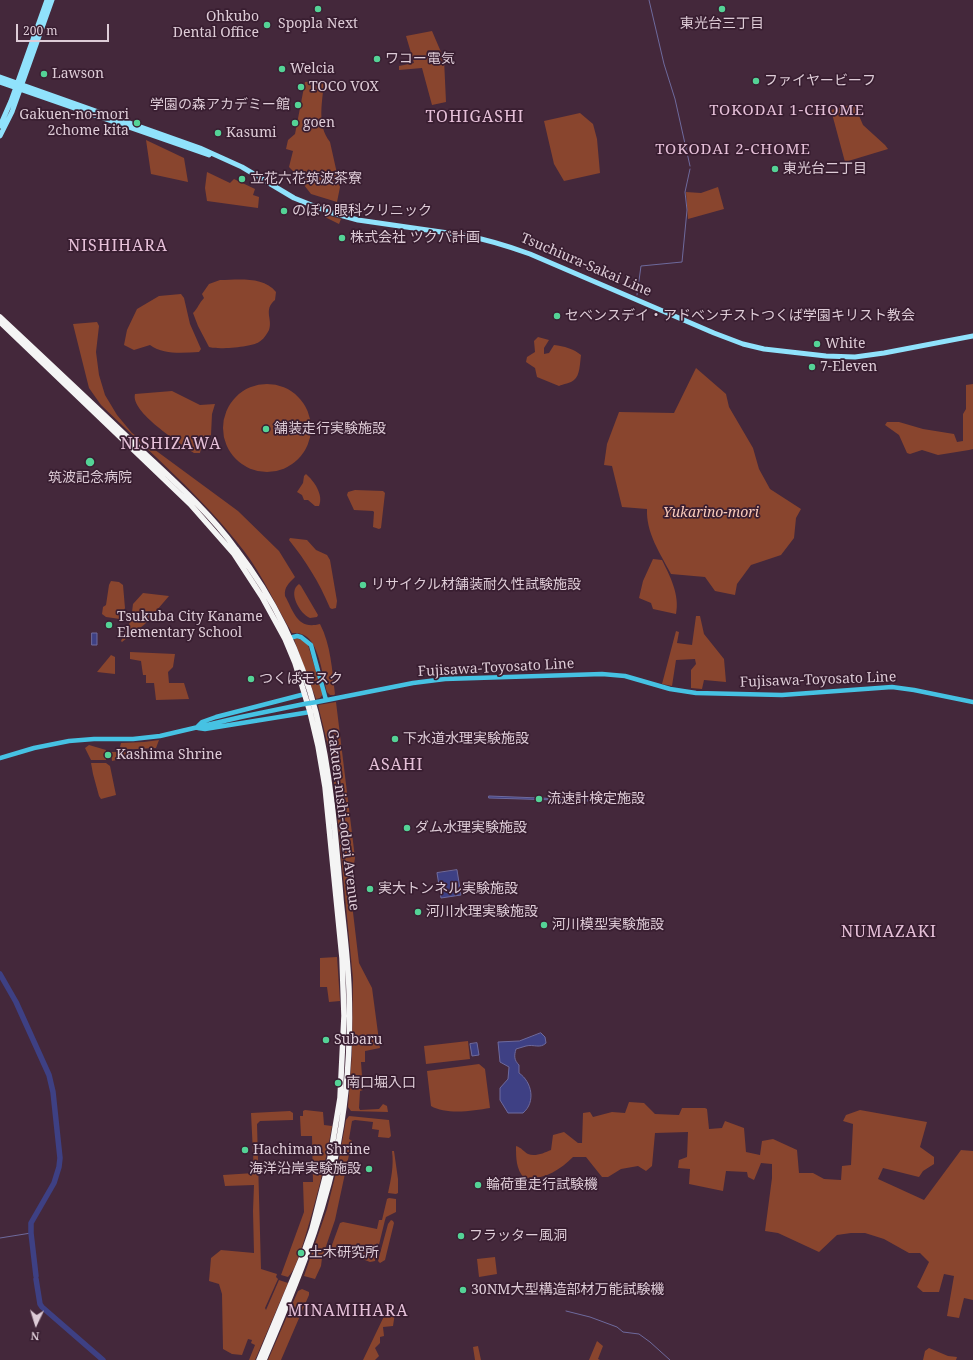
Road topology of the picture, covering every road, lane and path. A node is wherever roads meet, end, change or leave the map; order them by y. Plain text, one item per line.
1 (46, 0) edge
2 (52, 0) edge
3 (0, 77) edge
4 (0, 82) edge
5 (19, 86) junction
6 (0, 126) edge
7 (0, 136) edge
8 (0, 317) edge
9 (0, 322) edge
10 (973, 336) edge
11 (289, 638) junction
12 (305, 694) junction
13 (326, 700) junction
14 (973, 702) edge
15 (310, 712) junction
16 (195, 728) junction
17 (0, 758) edge
18 (259, 1360) edge
19 (264, 1360) edge

1 - 5 main road
2 - 5 main road
3 - 5 main road
4 - 5 main road
5 - 6 main road
5 - 7 main road
5 - 10 main road, Tsuchiura-Sakai Line
8 - 11 highway, Gakuen-nishi-odori Avenue
9 - 12 highway, Gakuen-nishi-odori Avenue
11 - 13 main road
11 - 19 highway, Gakuen-nishi-odori Avenue
12 - 15 highway, Gakuen-nishi-odori Avenue
12 - 16 main road
13 - 14 main road, Fujisawa-Toyosato Line
13 - 16 main road, Fujisawa-Toyosato Line, bridge
15 - 16 main road
15 - 18 highway, Gakuen-nishi-odori Avenue
16 - 17 main road, Fujisawa-Toyosato Line

